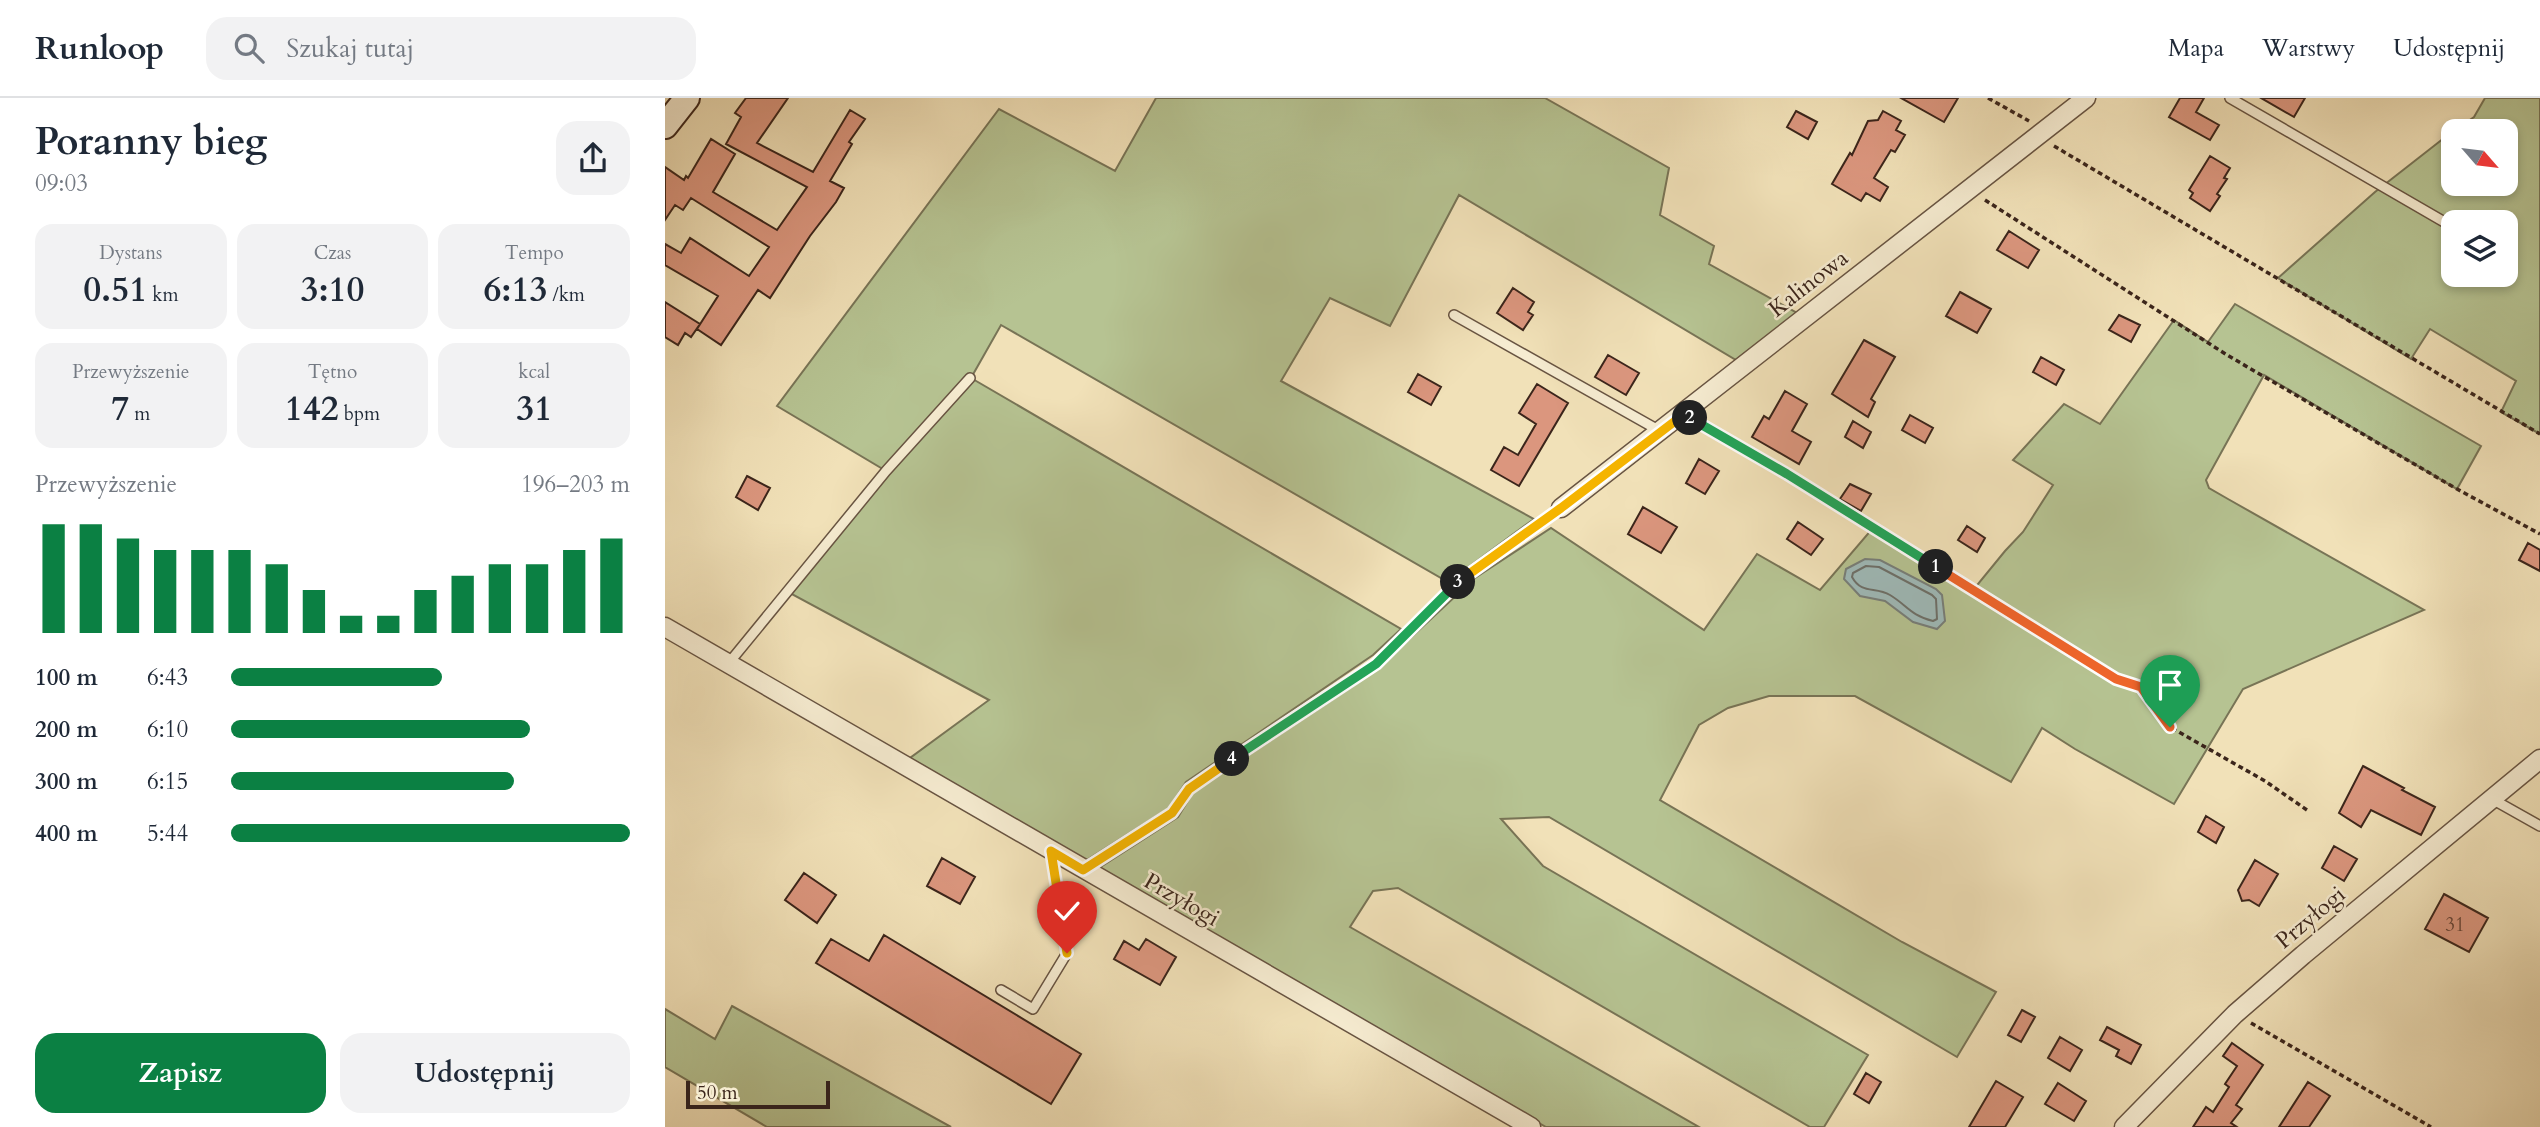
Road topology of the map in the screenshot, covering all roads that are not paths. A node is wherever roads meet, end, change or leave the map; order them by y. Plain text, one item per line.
1 (687, 98) edge
2 (2086, 98) edge
3 (2230, 98) edge
4 (665, 125) edge
5 (2441, 220) edge
6 (1454, 315) dead end
7 (970, 378) dead end
8 (1661, 431) junction
9 (1561, 508) road end
10 (665, 627) edge
11 (729, 664) junction
12 (2540, 759) edge
13 (2491, 799) junction
14 (2540, 826) edge
15 (1051, 851) junction
16 (1000, 990) dead end
17 (1531, 1127) edge
18 (2124, 1127) edge

1 - 4 street
2 - 8 street, Kalinowa
3 - 5 lane
6 - 8 lane
7 - 11 lane
8 - 9 street, Kalinowa
10 - 11 street, Przyłogi
11 - 15 street, Przyłogi
12 - 13 street, Przyłogi
13 - 14 lane
13 - 18 street, Przyłogi
15 - 16 lane
15 - 17 street, Przyłogi

